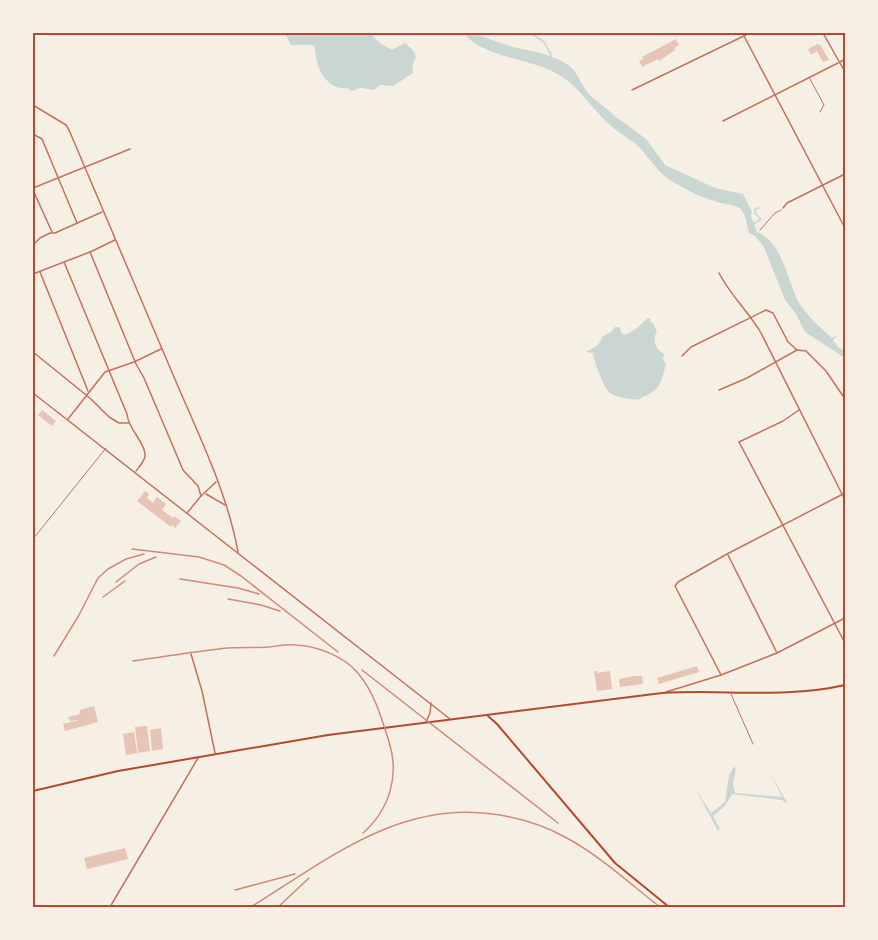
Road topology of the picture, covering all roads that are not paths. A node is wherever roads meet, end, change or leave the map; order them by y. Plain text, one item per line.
1 (750, 33) edge
2 (823, 33) edge
3 (744, 36) junction
4 (845, 59) edge
5 (839, 63) junction
6 (845, 72) edge
7 (809, 77) junction
8 (632, 90) dead end
9 (775, 94) junction
10 (33, 105) edge
11 (820, 112) dead end
12 (723, 121) dead end
13 (33, 134) edge
14 (130, 149) dead end
15 (85, 168) junction
16 (845, 174) edge
17 (59, 178) junction
18 (823, 186) junction
19 (33, 189) edge
20 (783, 208) joint
21 (103, 212) junction
22 (77, 223) junction
23 (845, 228) edge
24 (759, 230) dead end
25 (52, 233) junction
26 (115, 239) junction
27 (33, 244) edge
28 (90, 252) junction
29 (64, 262) junction
30 (40, 272) junction
31 (718, 273) dead end
32 (33, 274) edge
33 (752, 318) junction
34 (162, 348) junction
35 (797, 350) junction
36 (33, 352) edge
37 (682, 356) dead end
38 (135, 360) junction
39 (775, 363) junction
40 (109, 370) junction
41 (719, 390) dead end
42 (88, 392) junction
43 (33, 393) edge
44 (85, 395) junction
45 (845, 399) edge
46 (799, 410) junction
47 (67, 420) junction
48 (129, 423) junction
49 (106, 448) junction
50 (135, 472) junction
51 (217, 481) junction
52 (206, 493) junction
53 (844, 494) edge
54 (201, 496) junction
55 (845, 500) edge
56 (226, 505) junction
57 (188, 513) junction
58 (782, 526) junction
59 (33, 539) edge
60 (238, 552) junction
61 (727, 554) junction
62 (845, 618) edge
63 (835, 623) junction
64 (845, 643) edge
65 (777, 653) junction
66 (191, 654) dead end
67 (721, 675) junction
68 (845, 685) edge
69 (683, 686) junction
70 (684, 692) junction
71 (662, 693) junction
72 (731, 693) junction
73 (433, 704) junction
74 (488, 716) junction
75 (451, 720) junction
76 (425, 723) junction
77 (753, 744) dead end
78 (216, 754) junction
79 (198, 758) junction
80 (33, 791) edge
81 (110, 907) edge
82 (669, 907) edge

1 - 3 street
2 - 5 street
3 - 8 street
3 - 9 street
4 - 5 street
5 - 6 street
5 - 7 street
7 - 9 street
7 - 11 street
9 - 12 street
9 - 18 street
10 - 15 street
13 - 17 street
14 - 15 street
15 - 17 street
15 - 21 street
16 - 18 street
17 - 19 street
17 - 22 street
18 - 20 street
18 - 23 street
19 - 25 street
20 - 24 street
21 - 22 street
21 - 26 street
22 - 25 street
25 - 27 street
26 - 28 street
26 - 34 street
28 - 29 street
28 - 38 street
29 - 30 street
29 - 40 street
30 - 32 street
30 - 42 street
31 - 33 street
33 - 35 street
33 - 37 street
33 - 39 street
34 - 38 street
34 - 51 street
35 - 39 street
35 - 45 street
36 - 44 street
38 - 40 street
38 - 54 street
39 - 41 street
39 - 46 street
40 - 42 street
40 - 48 street
42 - 44 street
43 - 47 street
44 - 47 street
44 - 48 street
46 - 53 street
46 - 58 street
47 - 49 street
48 - 50 street
49 - 50 street
49 - 59 street
50 - 57 street
51 - 52 street
51 - 56 street
52 - 54 street
52 - 56 street
53 - 55 street
53 - 58 street
54 - 57 street
56 - 60 street
57 - 60 street
58 - 61 street
58 - 63 street
60 - 73 street
61 - 65 street
61 - 67 street
62 - 63 street
63 - 64 street
63 - 65 street
65 - 67 street
66 - 78 street
67 - 69 street
68 - 72 main road
69 - 70 street
69 - 71 street
70 - 71 main road
70 - 72 main road
71 - 74 main road
72 - 77 street
73 - 75 street
73 - 76 street
74 - 75 main road
74 - 82 main road
75 - 76 main road
76 - 78 main road
78 - 79 main road
79 - 80 main road
79 - 81 street

